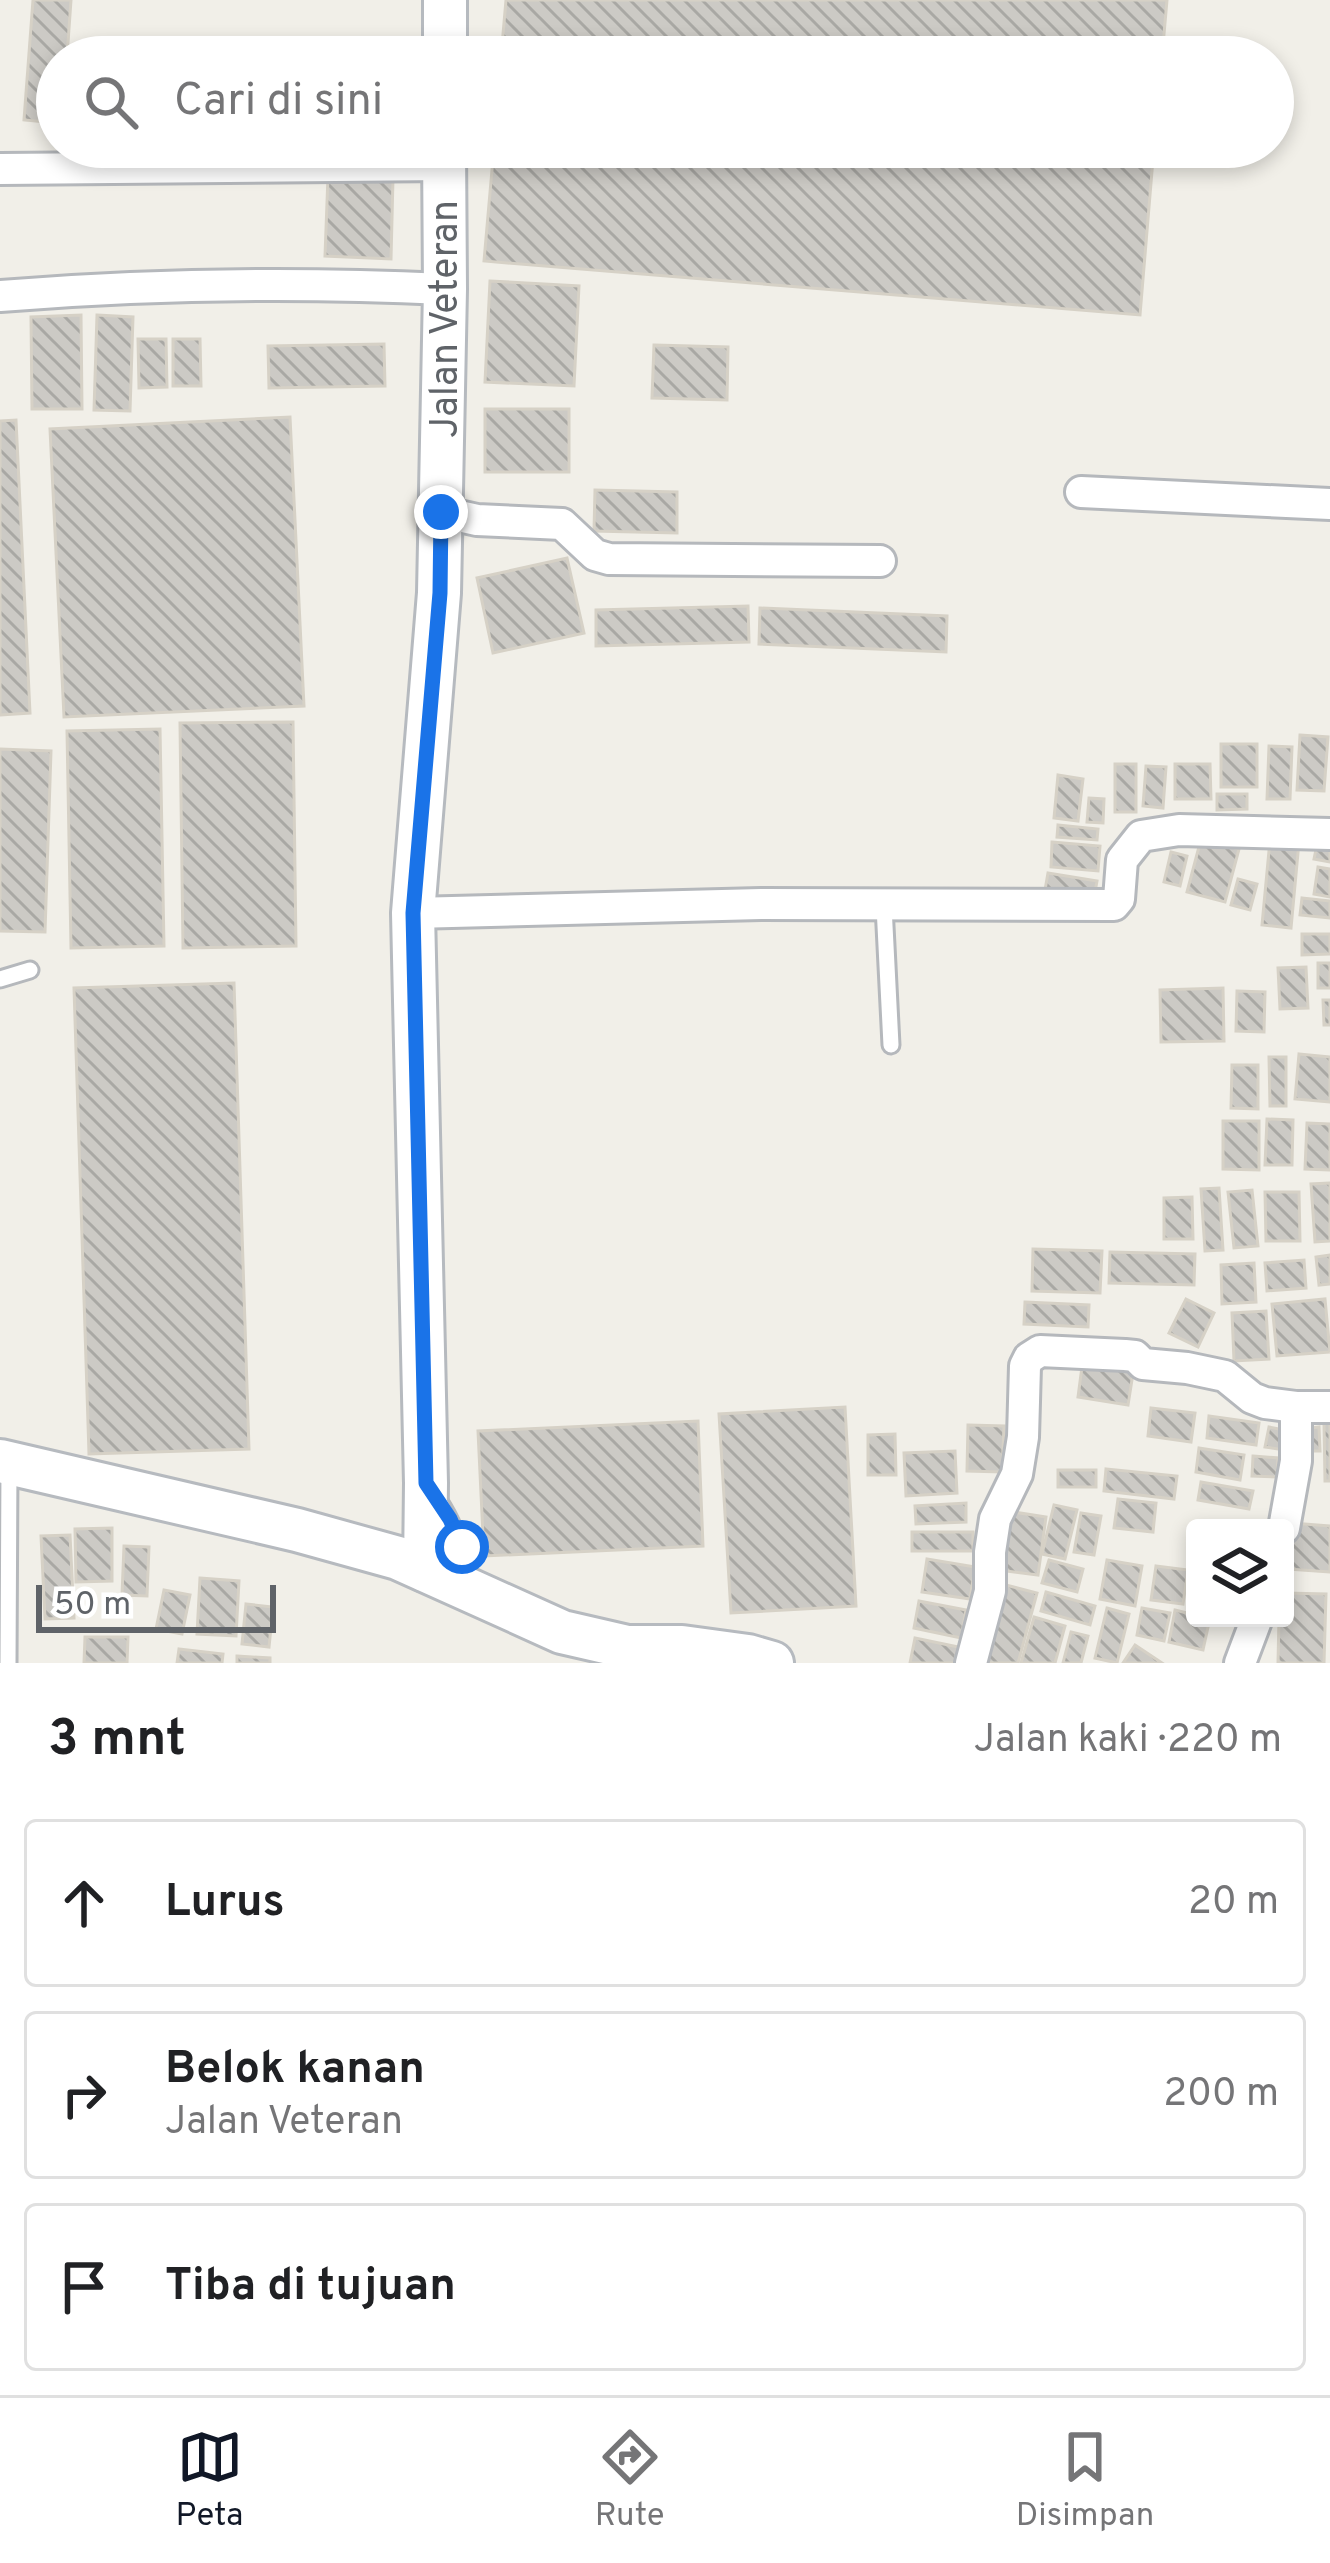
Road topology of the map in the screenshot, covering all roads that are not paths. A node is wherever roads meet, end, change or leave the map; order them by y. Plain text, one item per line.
1 (445, 0) edge
2 (445, 36) edge
3 (36, 168) edge
4 (444, 168) edge
5 (0, 169) edge
6 (445, 290) junction
7 (0, 296) edge
8 (1081, 491) dead end
9 (1330, 504) edge
10 (441, 512) junction
11 (880, 561) dead end
12 (1330, 834) edge
13 (884, 906) junction
14 (413, 913) junction
15 (30, 970) dead end
16 (0, 979) edge
17 (891, 1045) dead end
18 (1296, 1407) junction
19 (1330, 1407) edge
20 (5, 1462) edge
21 (426, 1483) junction
22 (1286, 1519) edge
23 (424, 1570) junction
24 (468, 1589) junction
25 (1254, 1627) edge
26 (8, 1663) edge
27 (772, 1663) edge
28 (971, 1663) edge
29 (1240, 1663) edge

1 - 2 main road
3 - 5 street
4 - 6 main road, Jalan Veteran
6 - 7 street
6 - 10 main road, Jalan Veteran
8 - 9 street
10 - 11 street
10 - 14 main road, Jalan Veteran
12 - 13 street
13 - 14 street
13 - 17 lane
14 - 21 main road, Jalan Veteran
15 - 16 lane
18 - 19 street
18 - 22 street
18 - 28 street
20 - 23 main road
20 - 26 lane
21 - 23 main road, Jalan Veteran
21 - 24 lane
23 - 24 main road
24 - 27 main road
25 - 29 street

